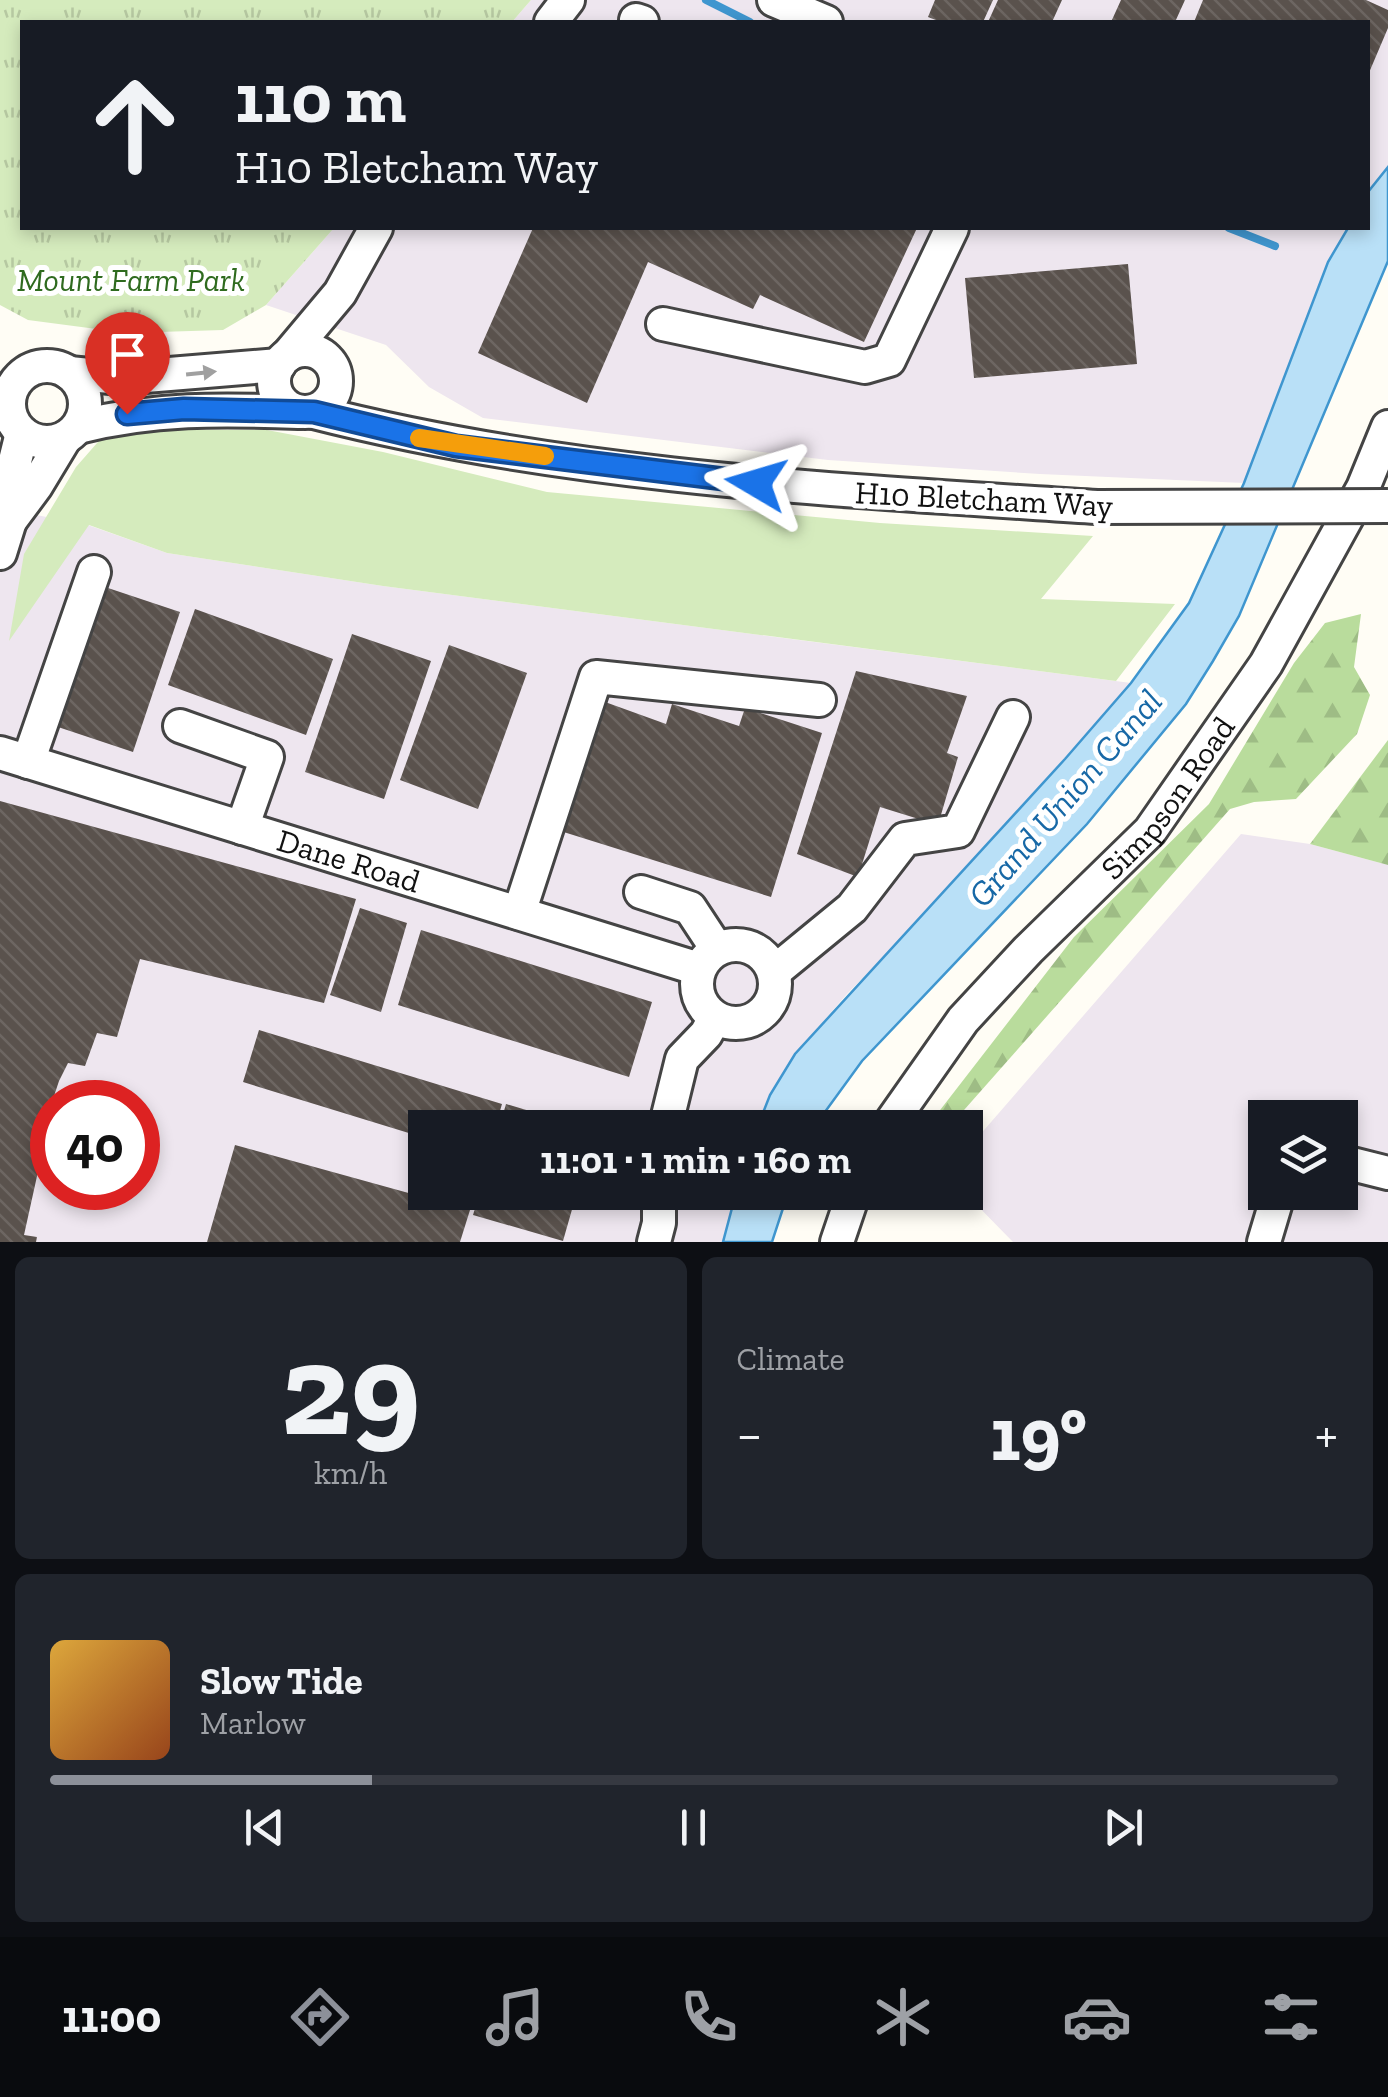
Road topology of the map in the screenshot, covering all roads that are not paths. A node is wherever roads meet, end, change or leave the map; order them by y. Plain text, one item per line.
1 (568, 0) edge
2 (774, 0) edge
3 (552, 20) edge
4 (821, 20) edge
5 (375, 230) edge
6 (951, 230) edge
7 (340, 294) junction
8 (664, 324) dead end
9 (0, 358) edge
10 (283, 360) junction
11 (32, 368) junction
12 (69, 373) junction
13 (320, 393) junction
14 (10, 416) edge
15 (1388, 427) edge
16 (71, 432) junction
17 (1388, 506) edge
18 (10, 520) junction
19 (0, 553) edge
20 (94, 572) dead end
21 (819, 700) dead end
22 (1013, 718) dead end
23 (180, 726) dead end
24 (14, 758) edge
25 (242, 828) junction
26 (641, 892) dead end
27 (519, 913) junction
28 (708, 959) junction
29 (774, 972) junction
30 (715, 1018) junction
31 (669, 1110) edge
32 (900, 1110) edge
33 (1358, 1165) edge
34 (1388, 1173) edge
35 (659, 1210) edge
36 (848, 1210) edge
37 (1274, 1210) edge
38 (654, 1242) edge
39 (837, 1242) edge
40 (1264, 1242) edge

1 - 3 street
2 - 4 street
5 - 7 street
6 - 8 street
7 - 10 street
7 - 13 street
9 - 11 street
12 -> 10 street
10 - 13 street
10 - 13 street
11 - 12 street
11 - 14 street
12 - 16 street
13 - 16 street
13 - 17 street, H10 Bletcham Way, bridge
14 - 16 street
14 - 18 street
15 - 32 street, Simpson Road
16 - 18 street
18 - 19 street
20 - 24 street
21 - 27 street
22 - 29 street
23 - 25 street
24 - 25 street, Dane Road
25 - 27 street, Dane Road
26 - 28 street
27 - 28 street, Dane Road
28 - 29 street, Dane Road
28 - 30 street
29 - 30 street
30 - 31 street
33 - 34 street
35 - 38 street
36 - 39 street
37 - 40 street

